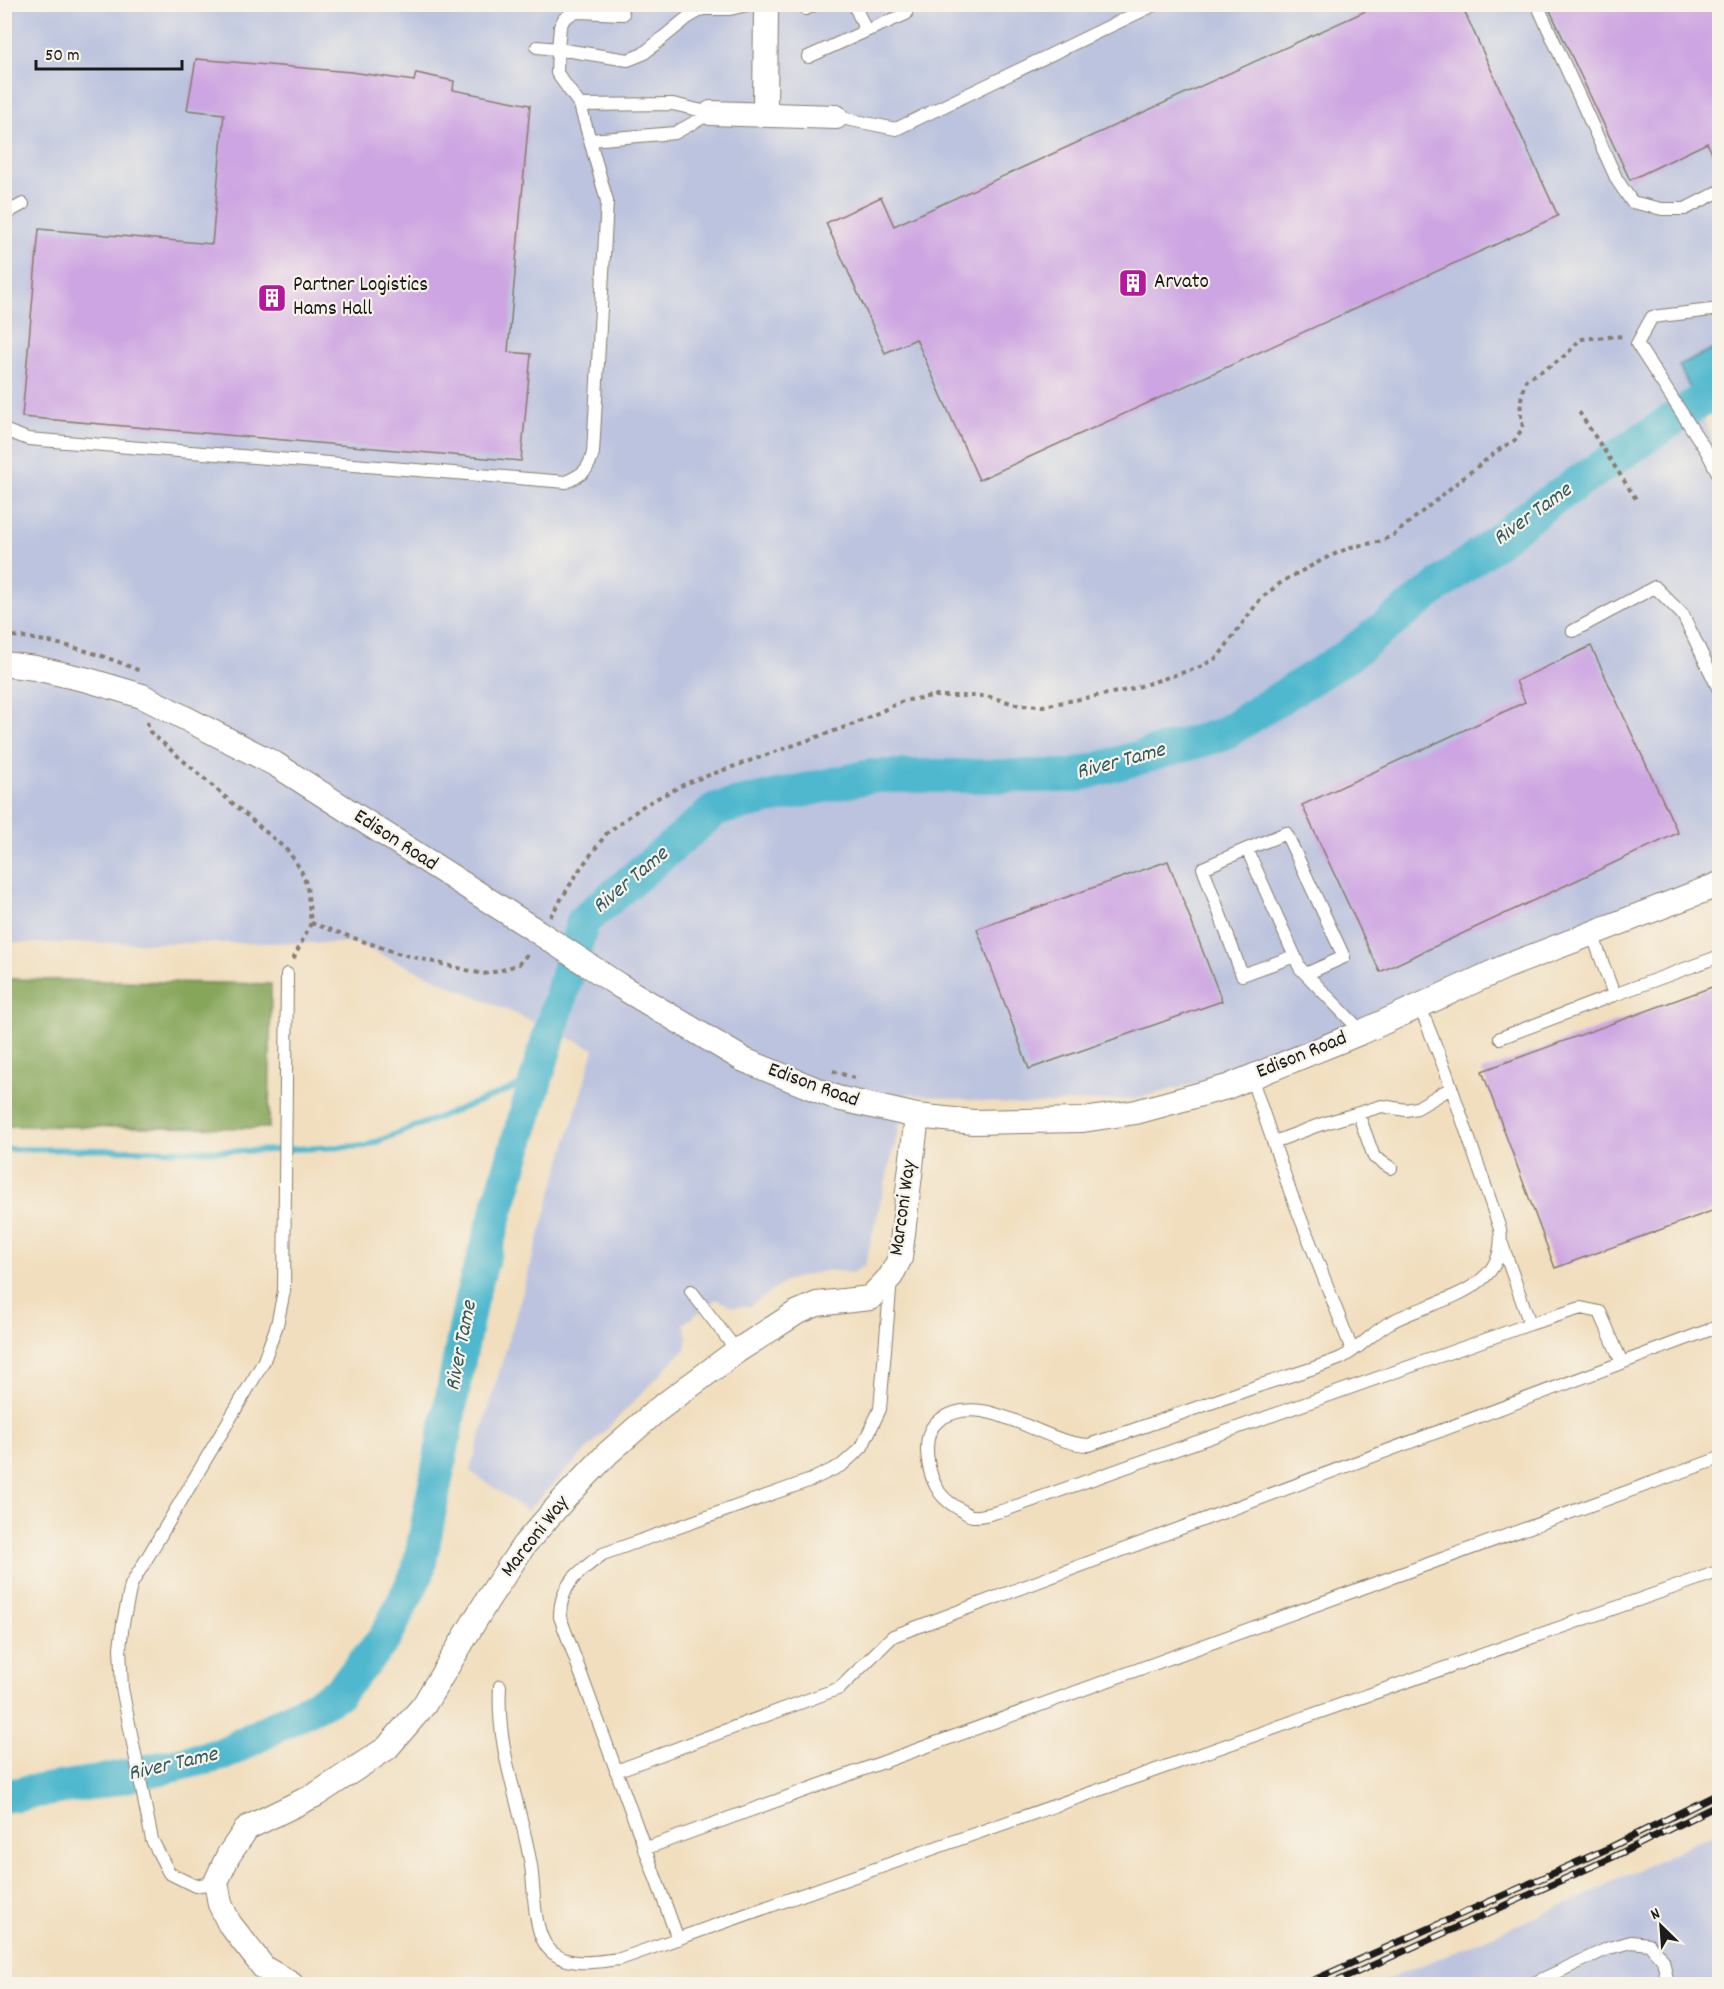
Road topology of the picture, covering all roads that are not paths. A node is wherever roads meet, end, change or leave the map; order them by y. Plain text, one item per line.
1 (751, 4) edge
2 (766, 4) edge
3 (854, 4) edge
4 (902, 4) edge
5 (1156, 4) edge
6 (1537, 4) edge
7 (623, 14) dead end
8 (866, 31) junction
9 (537, 47) dead end
10 (558, 49) junction
11 (808, 57) dead end
12 (580, 105) junction
13 (711, 112) junction
14 (765, 113) junction
15 (836, 117) joint
16 (590, 140) junction
17 (1719, 191) edge
18 (23, 204) dead end
19 (4, 220) edge
20 (1719, 309) edge
21 (4, 430) edge
22 (1719, 477) edge
23 (1574, 630) dead end
24 (4, 664) edge
25 (1719, 692) edge
26 (1247, 849) junction
27 (1719, 884) edge
28 (1592, 933) junction
29 (1295, 956) junction
30 (1719, 956) edge
31 (287, 974) road end
32 (1306, 974) junction
33 (1614, 995) junction
34 (1420, 1007) junction
35 (1362, 1032) junction
36 (1500, 1038) dead end
37 (1251, 1077) junction
38 (1452, 1088) junction
39 (1358, 1113) junction
40 (916, 1116) junction
41 (1274, 1142) junction
42 (1391, 1168) dead end
43 (1502, 1243) junction
44 (891, 1276) junction
45 (692, 1292) dead end
46 (1530, 1324) junction
47 (1719, 1326) edge
48 (1352, 1350) junction
49 (737, 1352) junction
50 (1622, 1363) junction
51 (1719, 1458) edge
52 (1719, 1571) edge
53 (500, 1686) dead end
54 (616, 1771) junction
55 (644, 1849) junction
56 (216, 1882) junction
57 (678, 1939) junction
58 (291, 1984) edge
59 (1532, 1984) edge
60 (1668, 1984) edge

1 - 10 lane
2 - 14 street
3 - 8 lane
4 - 8 lane
5 - 15 lane
6 - 17 lane
7 - 10 lane
8 - 11 lane
9 - 10 lane
10 - 12 lane
12 - 13 lane
12 - 16 lane
13 - 14 street
13 - 16 lane
14 - 15 street
16 - 21 lane
18 - 19 lane
20 - 22 lane
23 - 25 lane
24 - 40 street, Edison Road, bridge
26 - 29 lane
26 - 29 lane
26 - 32 lane
27 - 28 street, Edison Road
28 - 33 lane
28 - 34 street, Edison Road
29 - 32 lane
30 - 33 lane
31 - 56 lane
32 - 35 lane
33 - 36 lane
34 - 35 street, Edison Road
34 - 38 lane
35 - 37 street, Edison Road
37 - 40 street, Edison Road
37 - 41 lane
38 - 39 lane
38 - 43 lane
39 - 41 lane
39 - 42 lane
40 - 44 street, Marconi Way
41 - 48 lane
43 - 46 lane
43 - 48 lane
44 - 49 street, Marconi Way
44 - 54 lane
45 - 49 lane
46 - 48 lane
46 - 50 lane
47 - 50 lane
49 - 56 street, Marconi Way
50 - 54 lane
51 - 55 lane
52 - 57 lane
53 - 57 lane
54 - 55 lane
55 - 57 lane
56 - 58 street
59 - 60 lane

